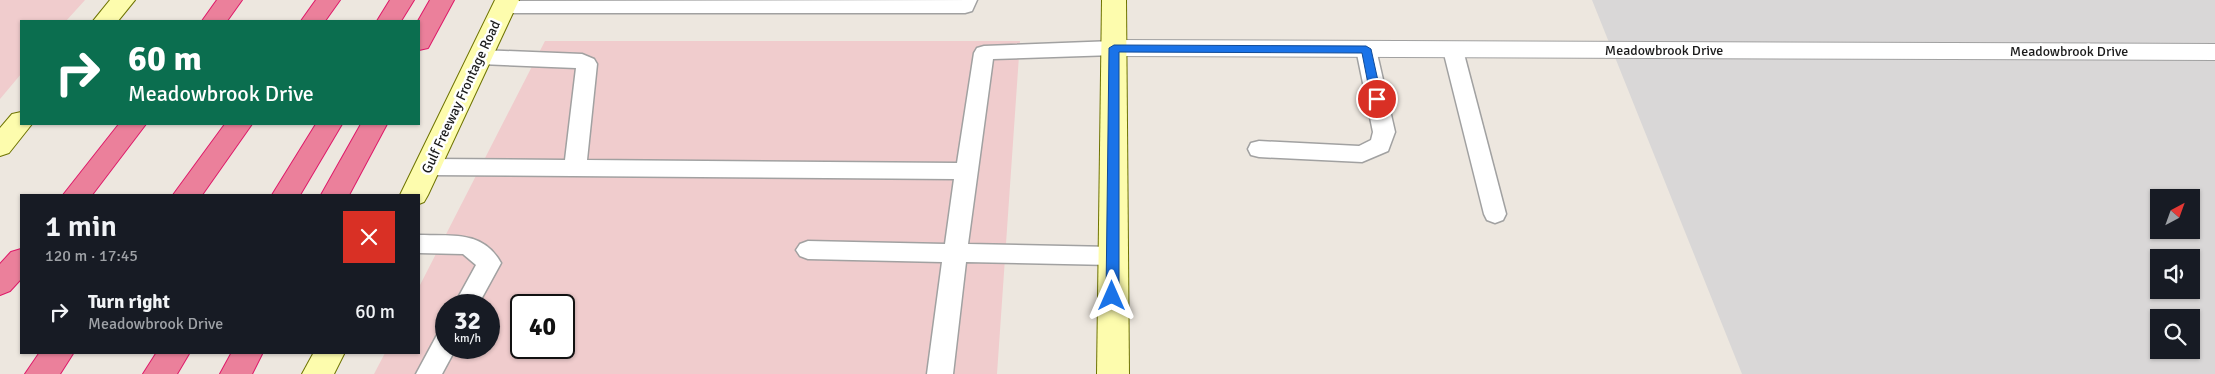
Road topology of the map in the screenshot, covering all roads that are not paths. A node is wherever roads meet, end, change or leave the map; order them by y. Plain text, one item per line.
1 (124, 0) edge
2 (230, 0) edge
3 (328, 0) edge
4 (402, 0) edge
5 (442, 0) edge
6 (967, 0) edge
7 (1114, 0) edge
8 (505, 3) edge
9 (626, 3) edge
10 (107, 20) edge
11 (215, 20) edge
12 (314, 20) edge
13 (390, 20) edge
14 (420, 40) edge
15 (1114, 48) junction
16 (1366, 49) junction
17 (1453, 50) junction
18 (2215, 52) edge
19 (480, 57) junction
20 (20, 122) edge
21 (132, 125) edge
22 (238, 125) edge
23 (328, 125) edge
24 (373, 125) edge
25 (0, 146) edge
26 (1259, 149) dead end
27 (428, 167) junction
28 (575, 168) junction
29 (967, 171) junction
30 (78, 194) edge
31 (188, 194) edge
32 (287, 194) edge
33 (336, 194) edge
34 (414, 194) edge
35 (1495, 214) dead end
36 (420, 244) edge
37 (808, 250) dead end
38 (955, 252) junction
39 (1112, 256) junction
40 (20, 261) edge
41 (0, 283) edge
42 (472, 294) edge
43 (57, 354) edge
44 (173, 354) edge
45 (247, 354) edge
46 (329, 354) edge
47 (437, 359) edge
48 (41, 374) edge
49 (159, 374) edge
50 (236, 374) edge
51 (318, 374) edge
52 (429, 374) edge
53 (940, 374) edge
54 (1113, 374) edge

1 - 10 street
2 - 11 highway
3 - 12 highway
4 - 13 highway
5 - 14 highway
6 - 9 lane
7 - 15 street
8 - 9 lane
8 - 19 street, Gulf Freeway Frontage Road
15 - 16 street, Meadowbrook Drive
15 - 29 lane
15 - 39 street
16 - 17 street, Meadowbrook Drive
16 - 26 lane
17 - 18 street, Meadowbrook Drive
17 - 35 lane
19 - 27 street, Gulf Freeway Frontage Road
19 - 28 lane
20 - 25 street
21 - 30 highway
22 - 31 highway
23 - 32 highway
24 - 33 highway
27 - 28 lane
27 - 34 street, Gulf Freeway Frontage Road
28 - 29 lane
29 - 38 lane
36 - 42 lane
37 - 38 lane
38 - 39 lane
38 - 53 lane
39 - 54 street
40 - 41 highway
43 - 48 highway
44 - 49 highway
45 - 50 highway
46 - 51 street
47 - 52 lane

